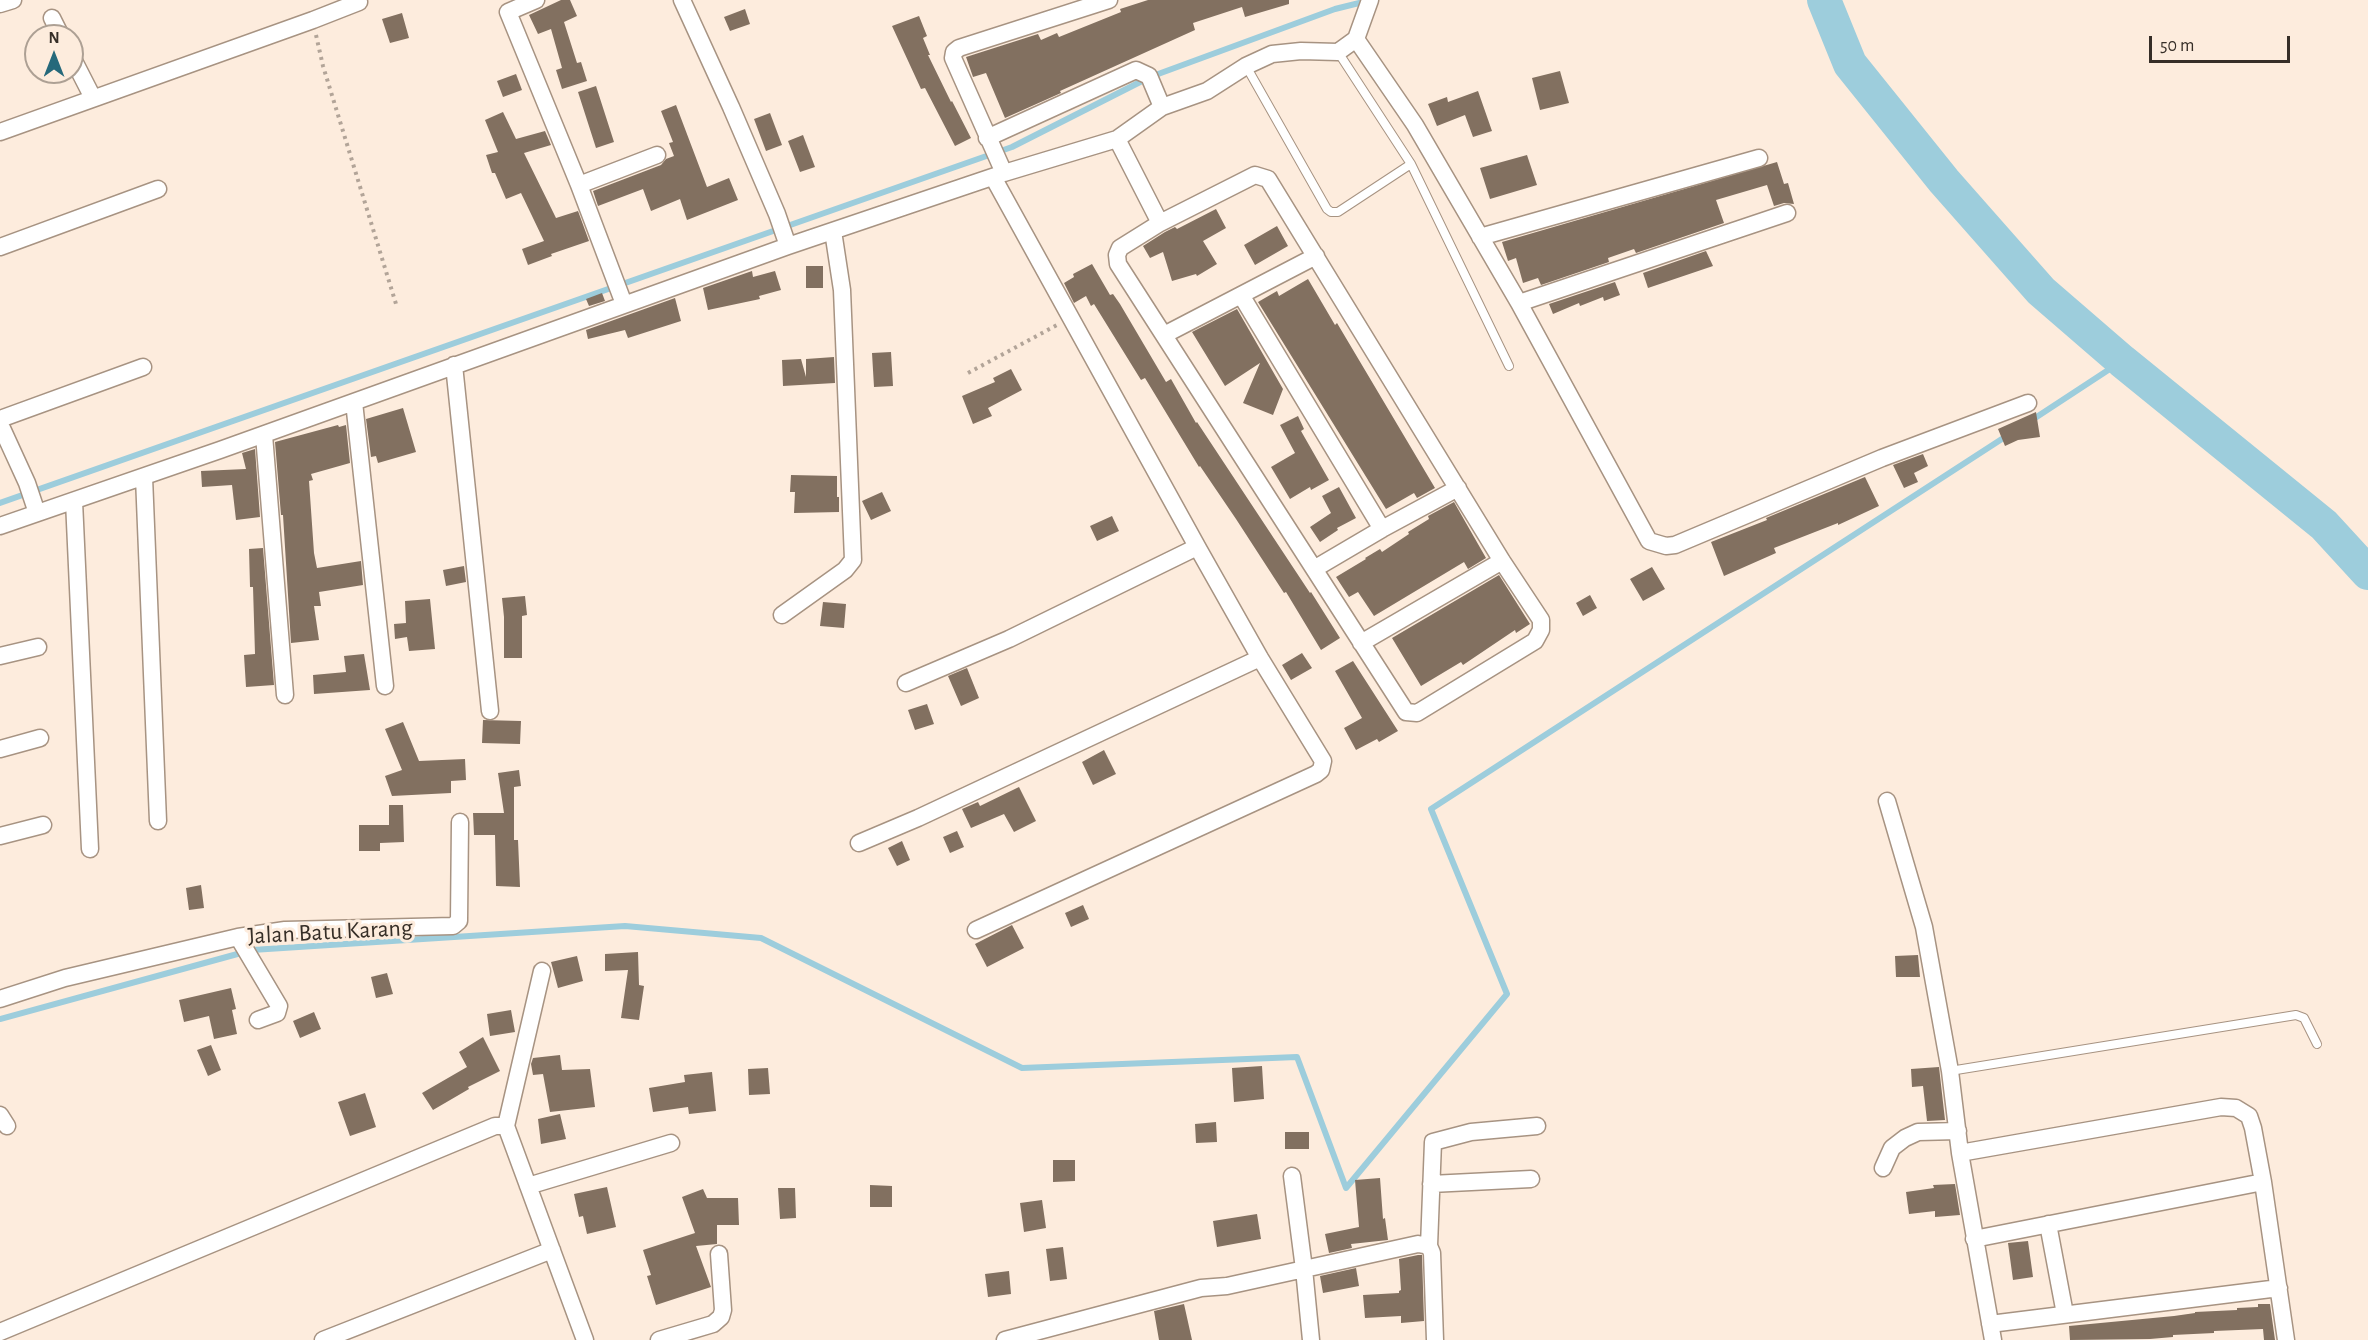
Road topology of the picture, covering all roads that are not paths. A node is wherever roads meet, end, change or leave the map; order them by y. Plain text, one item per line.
1 (13, 0) edge
2 (358, 0) edge
3 (536, 0) edge
4 (682, 0) edge
5 (1110, 0) edge
6 (1370, 0) edge
7 (0, 4) edge
8 (52, 18) dead end
9 (55, 24) edge
10 (1356, 39) junction
11 (1338, 52) junction
12 (1246, 66) junction
13 (84, 80) edge
14 (93, 98) junction
15 (1159, 101) junction
16 (0, 132) edge
17 (1117, 139) junction
18 (989, 141) junction
19 (657, 155) dead end
20 (1759, 158) dead end
21 (1411, 164) junction
22 (998, 170) junction
23 (579, 185) junction
24 (158, 189) dead end
25 (1787, 213) dead end
26 (1160, 223) junction
27 (833, 231) junction
28 (1480, 237) junction
29 (786, 240) junction
30 (0, 247) edge
31 (1316, 256) junction
32 (1241, 295) junction
33 (622, 297) junction
34 (1519, 303) junction
35 (1164, 335) junction
36 (454, 365) junction
37 (1509, 366) dead end
38 (143, 368) dead end
39 (354, 402) junction
40 (2028, 403) dead end
41 (0, 419) edge
42 (0, 424) edge
43 (264, 435) junction
44 (144, 477) junction
45 (1458, 488) junction
46 (74, 501) junction
47 (35, 508) junction
48 (0, 526) edge
49 (1382, 529) junction
50 (1197, 547) junction
51 (1502, 561) junction
52 (1314, 569) junction
53 (782, 615) dead end
54 (1361, 643) junction
55 (38, 647) dead end
56 (0, 656) edge
57 (1260, 658) junction
58 (906, 683) dead end
59 (385, 686) dead end
60 (285, 694) dead end
61 (490, 711) dead end
62 (40, 738) dead end
63 (0, 748) edge
64 (1887, 801) dead end
65 (158, 820) dead end
66 (460, 822) dead end
67 (43, 825) dead end
68 (0, 836) edge
69 (859, 843) dead end
70 (90, 849) dead end
71 (976, 930) dead end
72 (240, 942) junction
73 (542, 971) dead end
74 (0, 999) edge
75 (258, 1020) dead end
76 (2317, 1044) dead end
77 (1950, 1071) junction
78 (506, 1126) junction
79 (1537, 1126) dead end
80 (1958, 1131) junction
81 (671, 1143) dead end
82 (1960, 1153) junction
83 (1883, 1168) dead end
84 (1292, 1176) dead end
85 (1531, 1179) dead end
86 (2263, 1182) junction
87 (1431, 1184) junction
88 (528, 1186) junction
89 (2048, 1224) junction
90 (1974, 1239) junction
91 (1429, 1246) junction
92 (552, 1250) junction
93 (719, 1254) dead end
94 (1304, 1269) junction
95 (2279, 1288) junction
96 (2064, 1314) junction
97 (0, 1332) edge
98 (1991, 1332) edge
99 (323, 1340) edge
100 (585, 1340) edge
101 (659, 1340) edge
102 (1005, 1340) edge
103 (1311, 1340) edge
104 (1435, 1340) edge
105 (2286, 1340) edge

1 - 7 street
2 - 14 street
3 - 23 street
4 - 29 street
5 - 18 street
6 - 10 street
8 - 9 street
10 - 11 street
10 - 28 street
11 - 12 street
11 - 21 lane
12 - 15 street
12 - 21 lane
13 - 14 street
14 - 16 street
15 - 17 street
15 - 18 street
17 - 22 street
17 - 26 street
18 - 22 street
19 - 23 street
20 - 28 street
21 - 37 lane
22 - 27 street
22 - 50 street
23 - 33 street
24 - 30 street
25 - 34 street
26 - 31 street
26 - 35 street
27 - 29 street
27 - 53 street
28 - 34 street
29 - 33 street
31 - 32 street
31 - 45 street
32 - 35 street
32 - 49 street
33 - 36 street
34 - 40 street
35 - 52 street
36 - 39 street
36 - 61 street
38 - 41 street
39 - 43 street
39 - 59 street
42 - 47 street
43 - 44 street
43 - 60 street
44 - 46 street
44 - 65 street
45 - 49 street
45 - 51 street
46 - 47 street
46 - 70 street
47 - 48 street
49 - 52 street
50 - 57 street
50 - 58 street
51 - 54 street
51 - 54 street
52 - 54 street
55 - 56 street
57 - 69 street
57 - 71 street
62 - 63 street
64 - 77 street
66 - 72 street, Jalan Batu Karang
67 - 68 street
72 - 74 street, Jalan Batu Karang
72 - 75 street
73 - 78 street
76 - 77 lane
77 - 80 street
78 - 88 street
78 - 97 street
79 - 87 street
80 - 82 street
80 - 83 street
81 - 88 street
82 - 86 street
82 - 90 street
84 - 94 street
85 - 87 street
86 - 89 street
86 - 95 street
87 - 91 street
88 - 92 street
89 - 90 street
89 - 96 street
90 - 98 street
91 - 94 street
91 - 104 street
92 - 99 street
92 - 100 street
93 - 101 street
94 - 102 street
94 - 103 street
95 - 96 street
95 - 105 street
96 - 98 street

